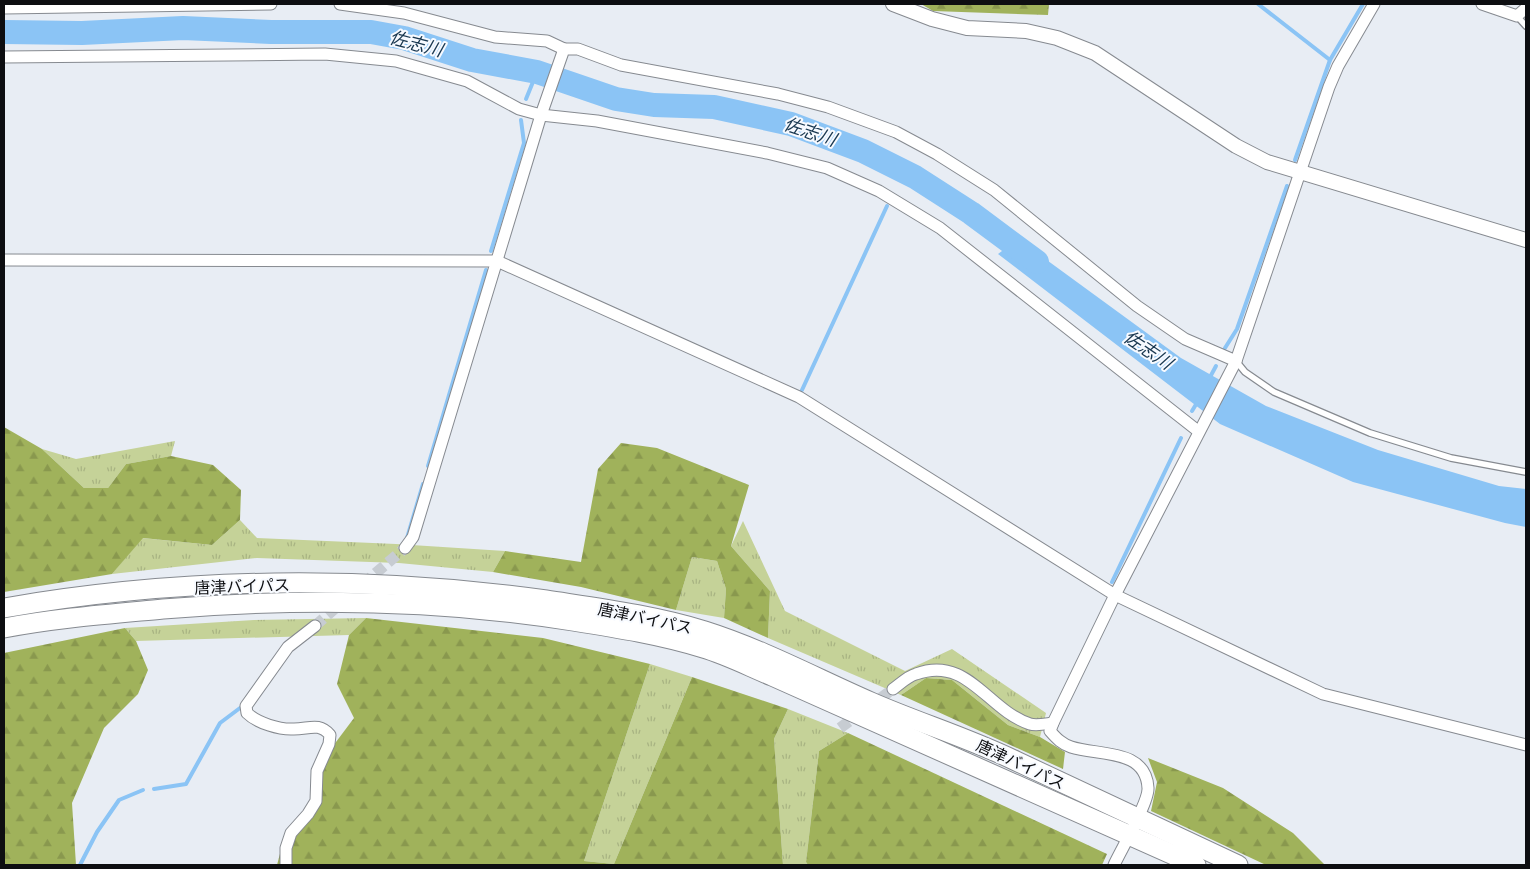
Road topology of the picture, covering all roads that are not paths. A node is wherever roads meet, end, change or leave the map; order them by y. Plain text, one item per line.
1 (271, 4) edge
2 (340, 4) edge
3 (892, 4) edge
4 (1374, 4) edge
5 (1482, 4) edge
6 (4, 8) edge
7 (1526, 8) edge
8 (1517, 16) junction
9 (1526, 26) edge
10 (563, 51) junction
11 (4, 56) edge
12 (542, 111) junction
13 (1300, 173) junction
14 (1526, 240) edge
15 (4, 260) edge
16 (497, 262) junction
17 (1236, 361) junction
18 (1198, 431) junction
19 (1526, 472) edge
20 (405, 548) tunnel mouth
21 (1115, 595) junction
22 (4, 608) edge
23 (315, 626) tunnel mouth
24 (4, 628) edge
25 (893, 689) tunnel mouth
26 (1052, 723) junction
27 (1526, 744) edge
28 (1138, 818) junction
29 (1128, 835) junction
30 (286, 865) edge
31 (1114, 865) edge
32 (1196, 865) edge
33 (1238, 865) edge

1 - 6 street
2 - 10 street
3 - 13 street
4 - 13 street
5 - 8 street
7 - 8 street
8 - 9 lane
10 - 12 street
10 - 17 street
11 - 12 street
12 - 16 street
12 - 18 street
13 - 14 street
13 - 17 street
15 - 16 street
16 - 20 street
16 - 21 street
17 - 18 street
17 - 19 lane
18 - 21 street
21 - 26 street
21 - 27 street
22 - 28 highway, 唐津バイパス
23 - 30 street
24 - 29 highway, 唐津バイパス
25 - 26 street
26 - 28 street
28 - 29 street
28 - 33 highway, 唐津バイパス
29 - 31 street
29 - 32 highway, 唐津バイパス

